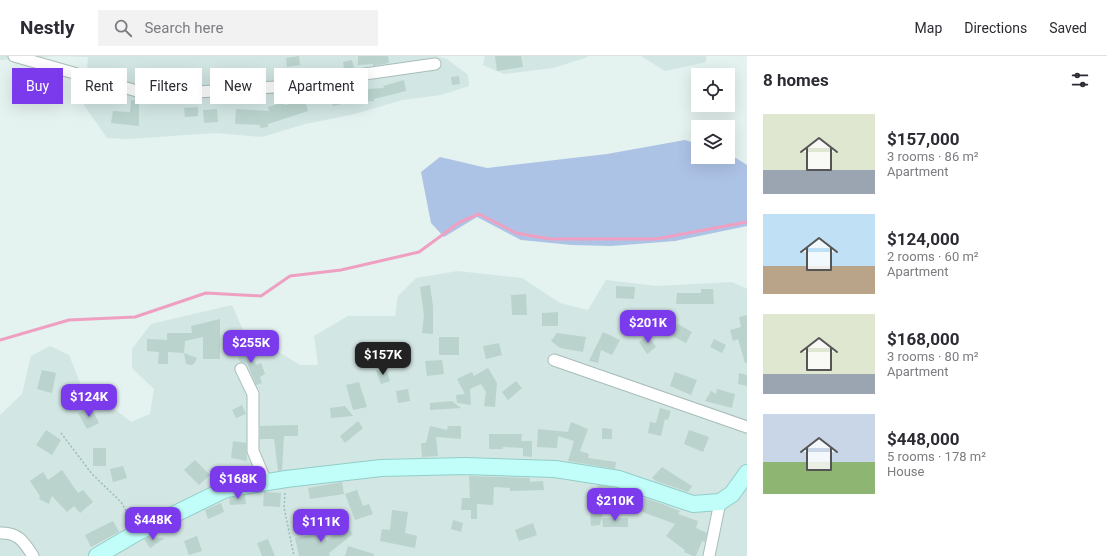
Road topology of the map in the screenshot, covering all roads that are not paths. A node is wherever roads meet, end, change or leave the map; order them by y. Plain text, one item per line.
1 (14, 56) edge
2 (435, 64) dead end
3 (554, 360) dead end
4 (242, 370) dead end
5 (747, 427) edge
6 (747, 474) edge
7 (266, 482) junction
8 (720, 502) junction
9 (0, 533) edge
10 (33, 556) edge
11 (97, 556) edge
12 (709, 556) edge

1 - 2 street
3 - 5 street
4 - 7 street
6 - 8 street
7 - 8 street
7 - 11 street
8 - 12 street
9 - 10 street

